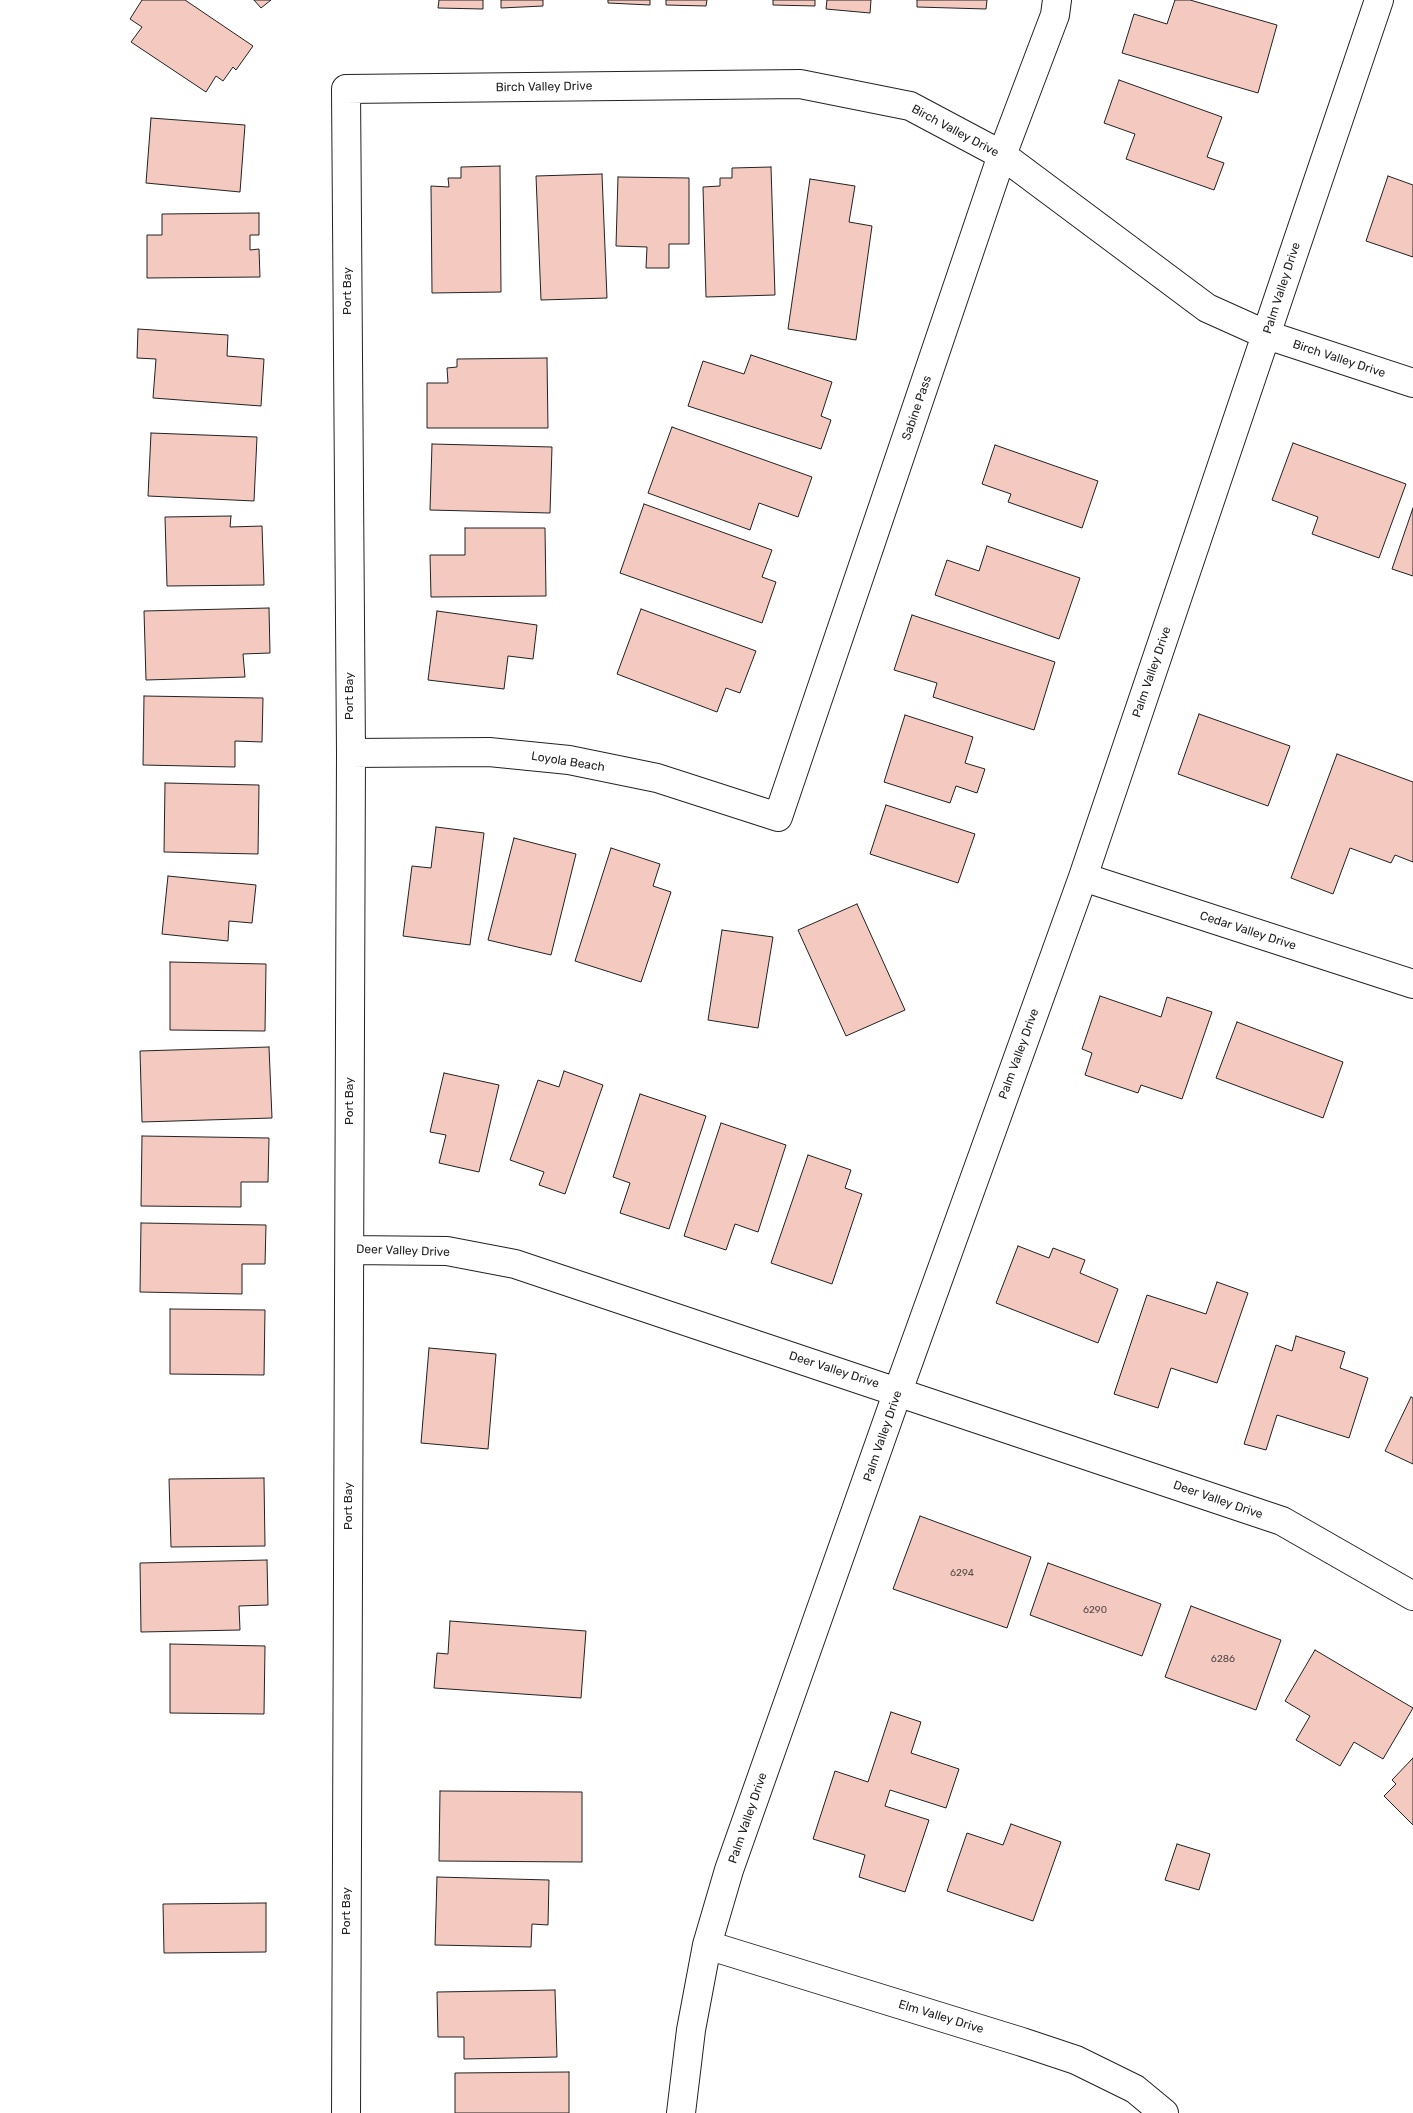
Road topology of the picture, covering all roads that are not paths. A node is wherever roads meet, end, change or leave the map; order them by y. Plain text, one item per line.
1 (1057, 0) edge
2 (1379, 0) edge
3 (346, 90) joint
4 (1002, 155) junction
5 (1267, 335) junction
6 (1413, 383) edge
7 (351, 753) junction
8 (778, 817) joint
9 (1082, 877) junction
10 (1413, 984) edge
11 (350, 1250) junction
12 (898, 1391) junction
13 (1413, 1596) edge
14 (707, 1945) junction
15 (346, 2113) edge
16 (681, 2113) edge
17 (1164, 2113) edge

1 - 4 street, Sabine Pass
2 - 5 street, Palm Valley Drive
3 - 4 street, Birch Valley Drive
3 - 7 street, Port Bay
4 - 5 street, Birch Valley Drive
4 - 8 street, Sabine Pass
5 - 6 street, Birch Valley Drive
5 - 9 street, Palm Valley Drive
7 - 8 street, Loyola Beach
7 - 11 street, Port Bay
9 - 10 street, Cedar Valley Drive
9 - 12 street, Palm Valley Drive
11 - 12 street, Deer Valley Drive
11 - 15 street, Port Bay
12 - 13 street, Deer Valley Drive
12 - 14 street, Palm Valley Drive
14 - 16 street, Palm Valley Drive
14 - 17 street, Elm Valley Drive

